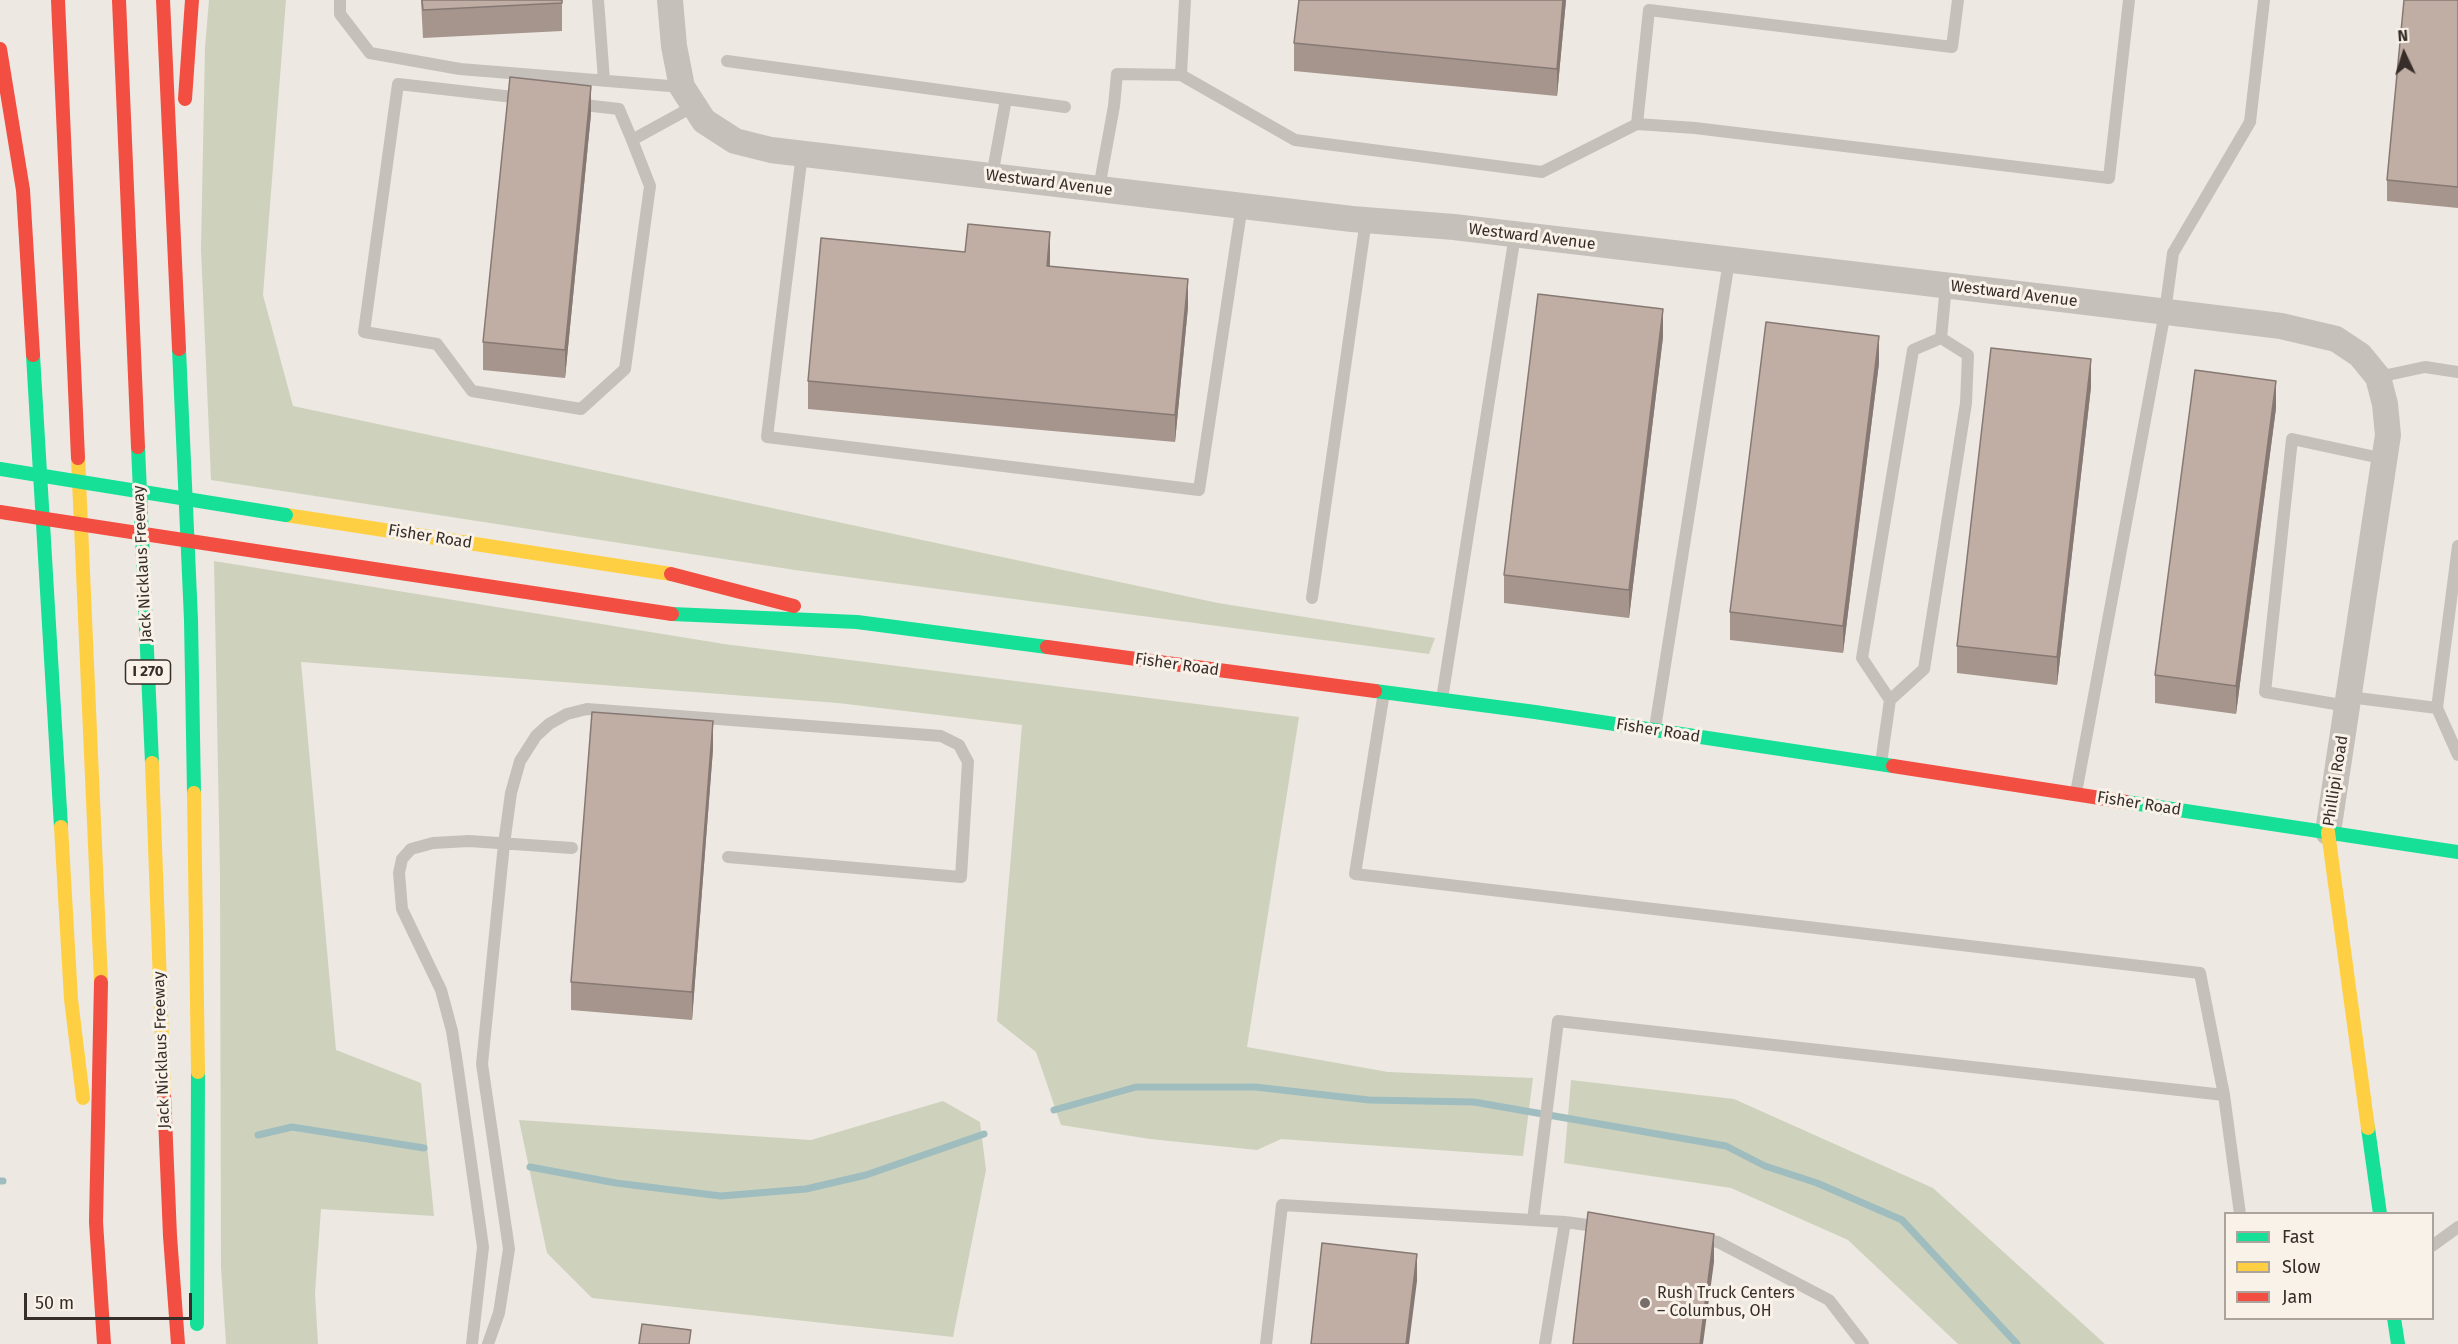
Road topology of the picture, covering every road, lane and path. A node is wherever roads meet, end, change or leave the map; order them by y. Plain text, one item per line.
1 (58, 0) edge
2 (119, 0) edge
3 (163, 0) edge
4 (192, 0) edge
5 (340, 0) edge
6 (598, 0) edge
7 (670, 0) edge
8 (1185, 0) edge
9 (1958, 0) edge
10 (2129, 0) edge
11 (2264, 0) edge
12 (0, 49) edge
13 (727, 62) dead end
14 (1181, 75) junction
15 (603, 80) junction
16 (1006, 99) junction
17 (538, 100) edge
18 (561, 103) edge
19 (693, 104) junction
20 (1065, 107) dead end
21 (1637, 124) junction
22 (632, 140) junction
23 (802, 154) junction
24 (992, 176) junction
25 (1099, 188) junction
26 (1242, 205) junction
27 (1366, 220) junction
28 (1515, 235) junction
29 (174, 254) junction
30 (1729, 261) junction
31 (1946, 286) junction
32 (2165, 312) junction
33 (1941, 338) junction
34 (2360, 355) joint
35 (2458, 372) edge
36 (2378, 377) junction
37 (2385, 459) junction
38 (0, 469) edge
39 (0, 512) edge
40 (2458, 546) edge
41 (1312, 598) dead end
42 (857, 622) junction
43 (1384, 692) junction
44 (1441, 700) junction
45 (1890, 700) junction
46 (2348, 702) junction
47 (2437, 708) junction
48 (1654, 730) junction
49 (2458, 755) edge
50 (1881, 764) junction
51 (2076, 794) junction
52 (2328, 832) junction
53 (504, 844) junction
54 (572, 848) dead end
55 (2458, 852) edge
56 (728, 857) dead end
57 (2224, 1095) junction
58 (2240, 1212) edge
59 (2380, 1212) edge
60 (1533, 1220) junction
61 (96, 1222) junction
62 (1564, 1222) junction
63 (2458, 1227) edge
64 (1612, 1228) edge
65 (1683, 1237) edge
66 (2434, 1245) edge
67 (2394, 1320) edge
68 (197, 1333) dead end
69 (104, 1344) edge
70 (178, 1344) edge
71 (472, 1344) edge
72 (488, 1344) edge
73 (1266, 1344) edge
74 (1545, 1344) edge
75 (1863, 1344) edge
76 (2398, 1344) edge

1 - 61 main road
2 - 70 main road, Jack Nicklaus Freeway / I 270
3 - 29 main road
4 - 29 main road
5 - 15 lane
6 - 15 lane
7 - 19 street
8 - 14 lane
9 - 21 lane
10 - 21 lane
11 - 32 lane
12 - 61 main road
13 - 16 lane
14 - 21 lane
14 - 25 lane
15 - 19 lane
16 - 20 lane
16 - 24 lane
17 - 22 lane
18 - 22 lane
19 - 22 lane
19 - 23 street, Westward Avenue
23 - 24 street, Westward Avenue
23 - 26 lane
24 - 25 street, Westward Avenue
25 - 26 street, Westward Avenue
26 - 27 street, Westward Avenue
27 - 28 street, Westward Avenue
27 - 41 lane
28 - 30 street, Westward Avenue
28 - 44 lane
29 - 68 main road
30 - 31 street, Westward Avenue
30 - 48 lane
31 - 32 street, Westward Avenue
31 - 33 lane
32 - 34 street, Westward Avenue
32 - 51 lane
33 - 45 lane
33 - 45 lane
34 - 36 street, Phillipi Road
35 - 36 lane
36 - 37 street, Phillipi Road
37 - 46 street, Phillipi Road
37 - 46 lane
38 - 42 main road, Fisher Road, bridge
39 - 42 main road, Fisher Road, bridge
40 - 47 lane
42 - 43 main road, Fisher Road
43 - 44 main road, Fisher Road
43 - 57 lane
44 - 48 main road, Fisher Road
45 - 50 lane
46 - 47 lane
46 - 52 street, Phillipi Road
47 - 49 lane
48 - 50 main road, Fisher Road
50 - 51 main road, Fisher Road
51 - 52 main road, Fisher Road
52 - 55 main road, Fisher Road
52 - 59 main road, Phillipi Road
53 - 54 lane
53 - 56 lane
53 - 71 lane
53 - 72 lane
57 - 58 lane
57 - 60 lane
60 - 62 lane
60 - 73 lane
61 - 69 main road
62 - 64 lane
62 - 74 lane
63 - 66 lane
65 - 75 lane
67 - 76 main road

